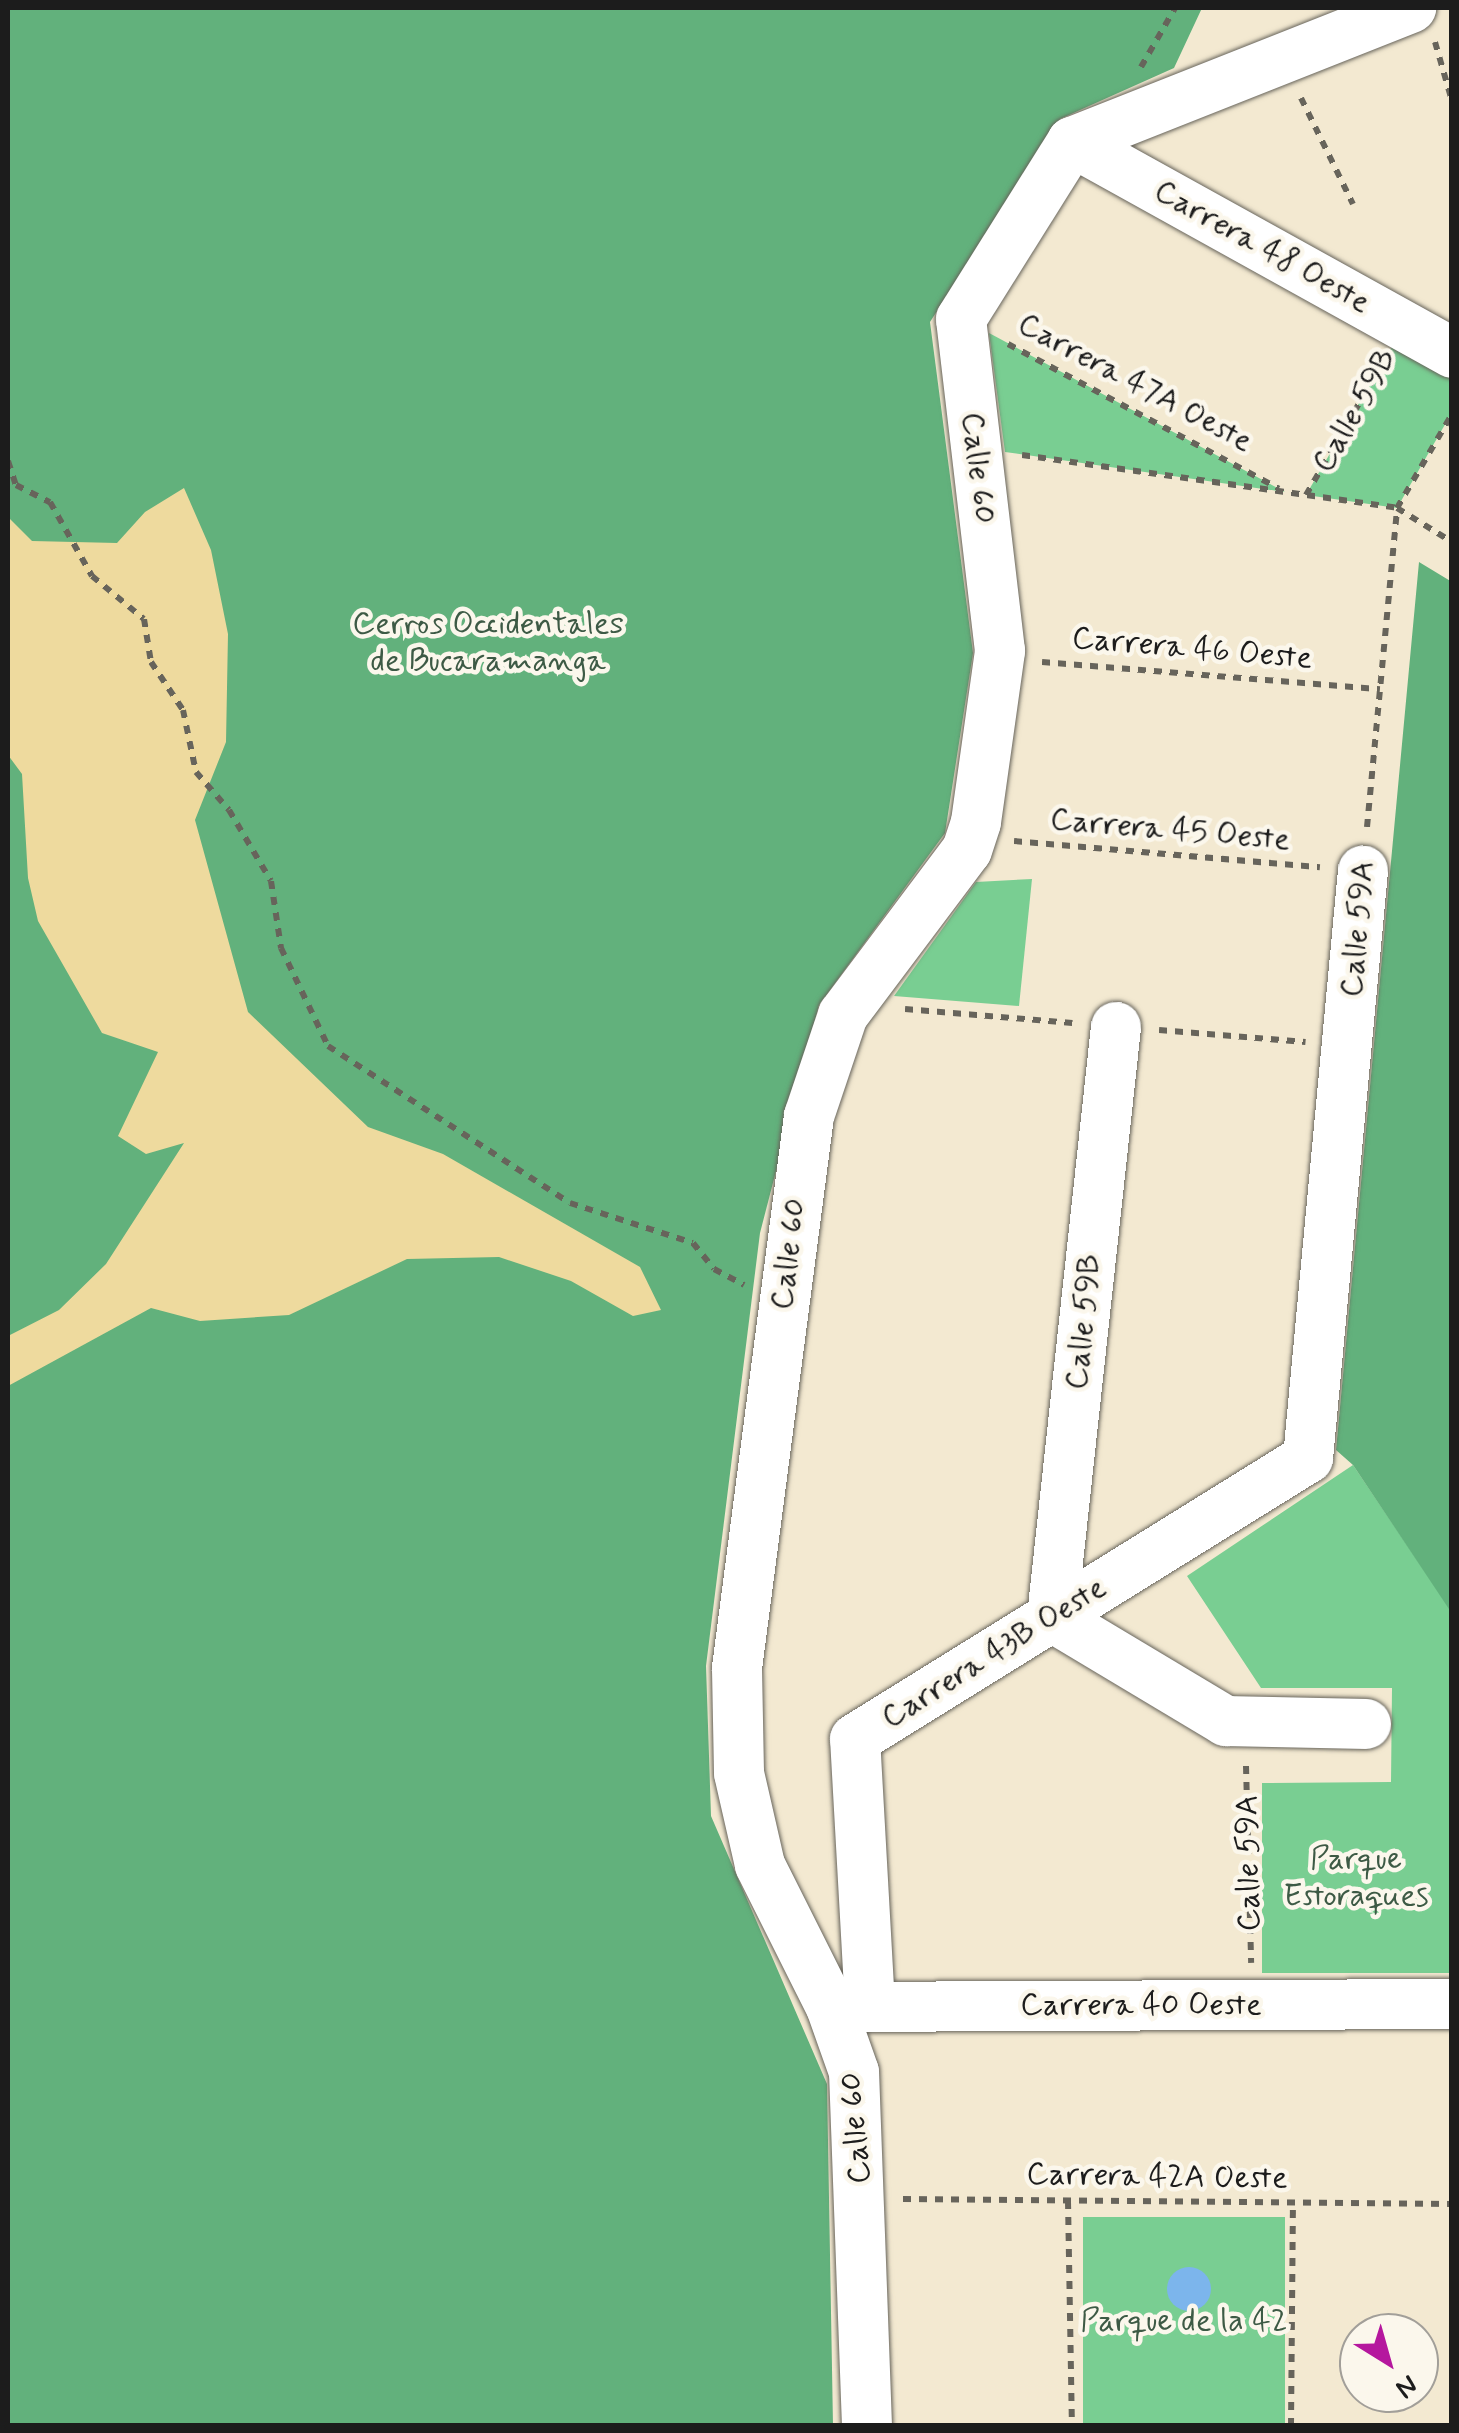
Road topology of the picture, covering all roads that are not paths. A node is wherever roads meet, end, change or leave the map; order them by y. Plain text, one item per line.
1 (1421, 17) edge
2 (1072, 142) junction
3 (1452, 353) edge
4 (1363, 871) road end
5 (1116, 1027) dead end
6 (1308, 1458) joint
7 (1052, 1617) junction
8 (1366, 1724) dead end
9 (1452, 2004) edge
10 (850, 2006) junction
11 (867, 2426) edge

1 - 2 street
2 - 3 street, Carrera 48 Oeste
2 - 10 street, Calle 60
4 - 6 street, Calle 59A
5 - 7 street, Calle 59B
6 - 7 street, Carrera 43B Oeste
7 - 8 street
7 - 10 street, Carrera 43B Oeste
9 - 10 street, Carrera 40 Oeste
10 - 11 street, Calle 60

